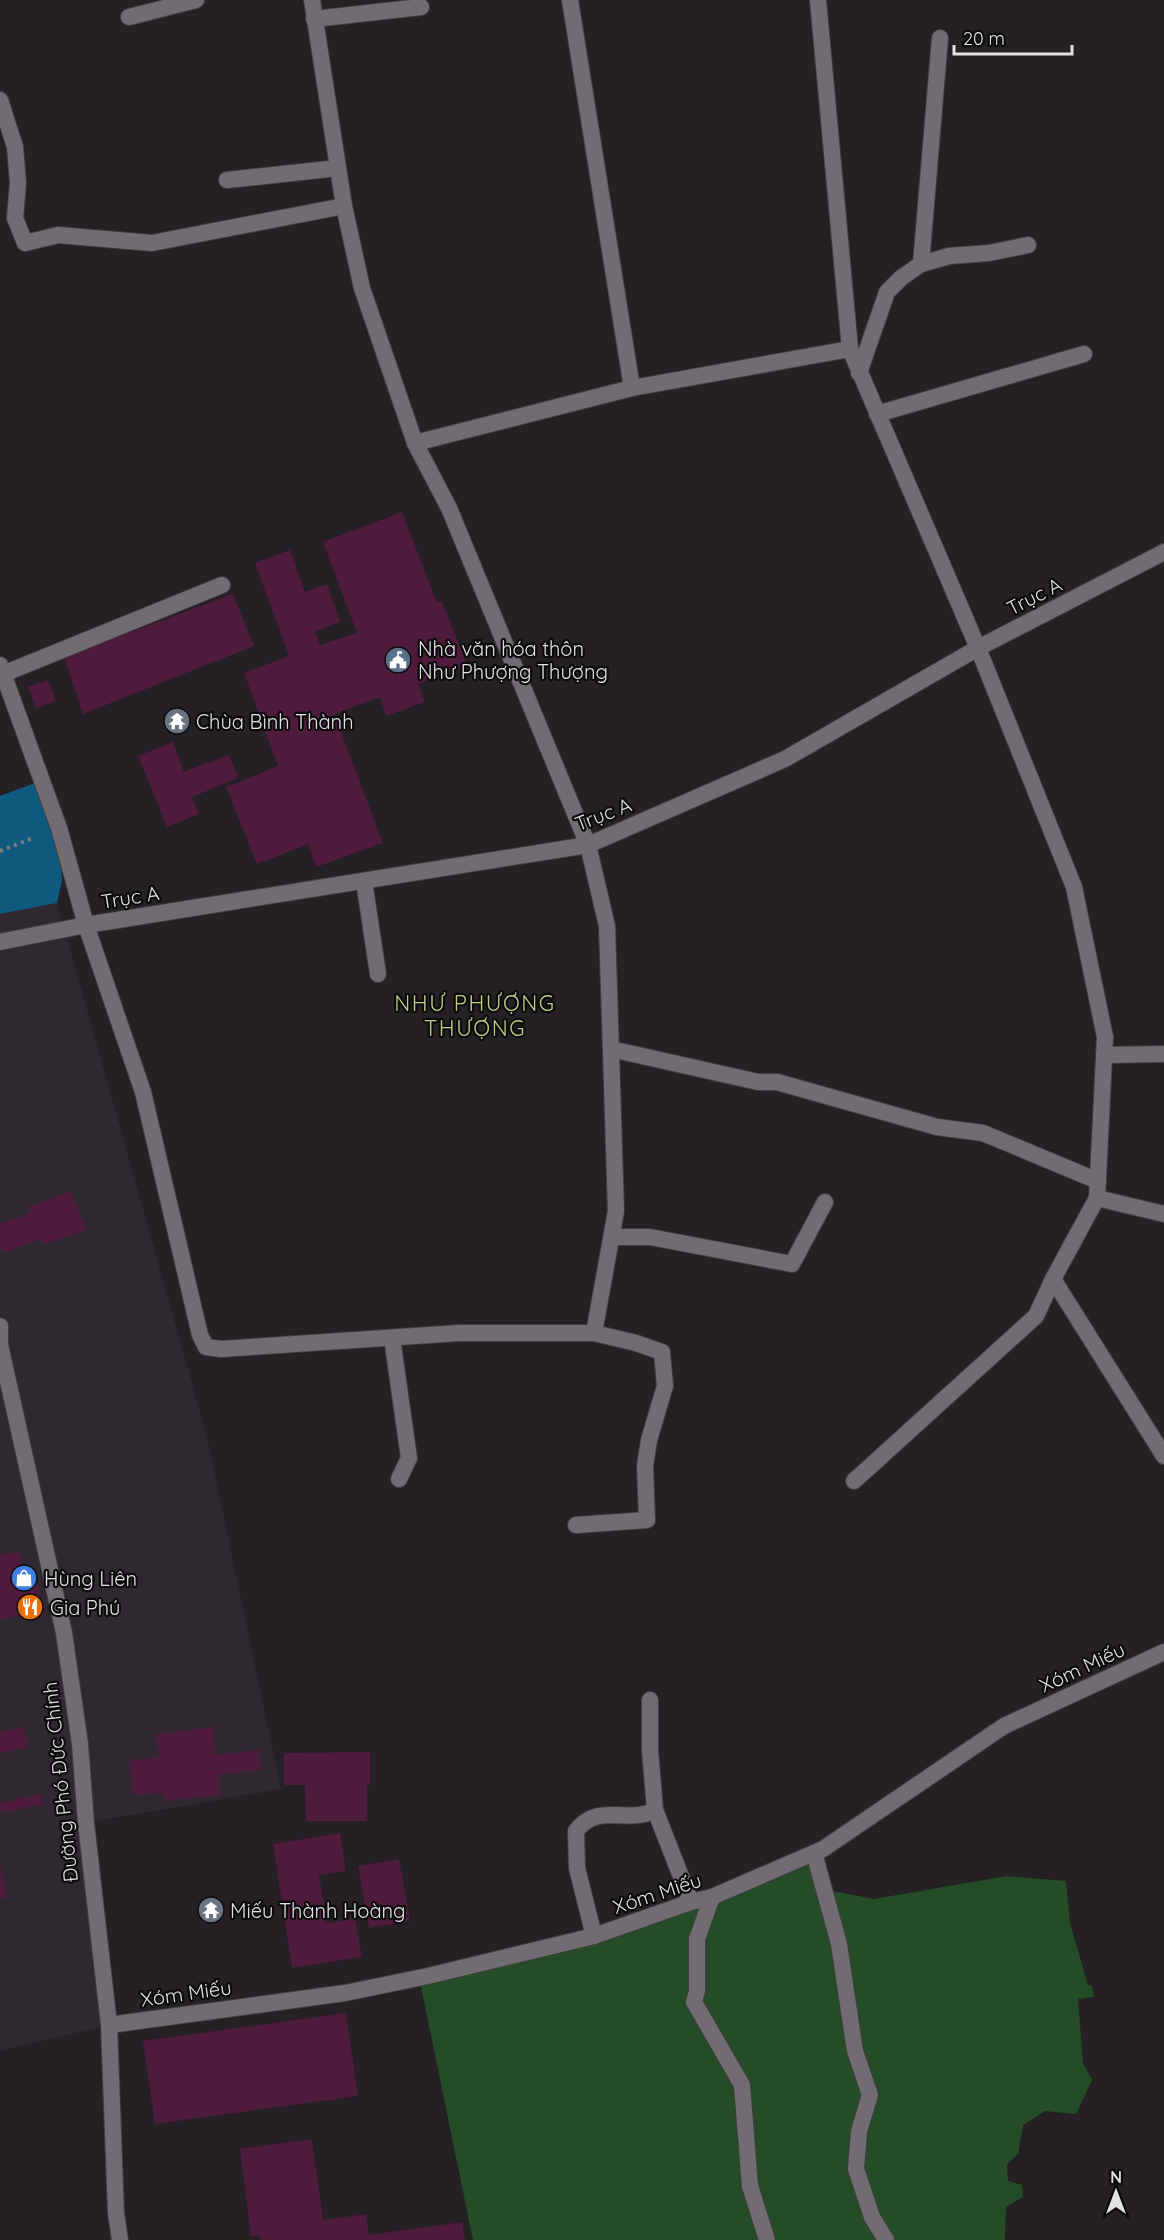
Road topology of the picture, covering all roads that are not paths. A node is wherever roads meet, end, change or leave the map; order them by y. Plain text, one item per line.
1 (196, 0) edge
2 (312, 0) edge
3 (570, 0) edge
4 (818, 0) edge
5 (421, 8) dead end
6 (129, 17) dead end
7 (315, 19) junction
8 (940, 38) dead end
9 (0, 100) edge
10 (338, 168) junction
11 (227, 180) dead end
12 (344, 206) junction
13 (1028, 245) dead end
14 (921, 264) junction
15 (850, 349) junction
16 (1084, 354) dead end
17 (859, 373) junction
18 (632, 388) junction
19 (877, 414) junction
20 (415, 443) junction
21 (1164, 552) edge
22 (222, 585) dead end
23 (978, 648) junction
24 (2, 670) edge
25 (588, 845) junction
26 (364, 881) junction
27 (86, 925) junction
28 (0, 942) edge
29 (378, 974) dead end
30 (611, 1049) junction
31 (1104, 1054) junction
32 (1164, 1054) edge
33 (1098, 1181) junction
34 (1097, 1198) junction
35 (825, 1202) dead end
36 (1164, 1214) edge
37 (613, 1238) junction
38 (1053, 1279) junction
39 (0, 1326) edge
40 (594, 1334) junction
41 (392, 1338) junction
42 (0, 1345) edge
43 (1164, 1456) edge
44 (399, 1479) dead end
45 (854, 1481) dead end
46 (576, 1525) dead end
47 (1164, 1652) edge
48 (650, 1700) dead end
49 (655, 1810) junction
50 (814, 1853) junction
51 (712, 1897) junction
52 (691, 1902) junction
53 (594, 1936) junction
54 (109, 2025) junction
55 (120, 2240) edge
56 (767, 2240) edge
57 (886, 2240) edge

1 - 6 street
2 - 7 street
3 - 18 street
4 - 15 street
5 - 7 street
7 - 10 street
8 - 14 street
9 - 12 street
10 - 11 street
10 - 12 street
12 - 20 street
13 - 14 street
14 - 17 street
15 - 17 street
15 - 18 street
16 - 19 street
17 - 19 street
18 - 20 street
19 - 23 street
20 - 25 street
21 - 23 street, Trục A
22 - 24 street
23 - 25 street, Trục A
23 - 31 street
24 - 27 street
25 - 26 street, Trục A
25 - 30 street
26 - 27 street, Trục A
26 - 29 street
27 - 28 street, Trục A
27 - 41 street
30 - 33 street
30 - 37 street
31 - 32 street
31 - 33 street
33 - 34 street
34 - 36 street
34 - 38 street
35 - 37 street
37 - 40 street
38 - 43 street
38 - 45 street
39 - 42 street, Đường Phó Đức Chính
40 - 41 street
40 - 46 street
41 - 44 street
42 - 54 street, Đường Phó Đức Chính
47 - 50 street, Xóm Miếu
48 - 49 street
49 - 52 street
49 - 53 street
50 - 51 street, Xóm Miếu
50 - 57 street
51 - 52 street, Xóm Miếu
51 - 56 street
52 - 53 street, Xóm Miếu
53 - 54 street, Xóm Miếu
54 - 55 street, Đường Phó Đức Chính

